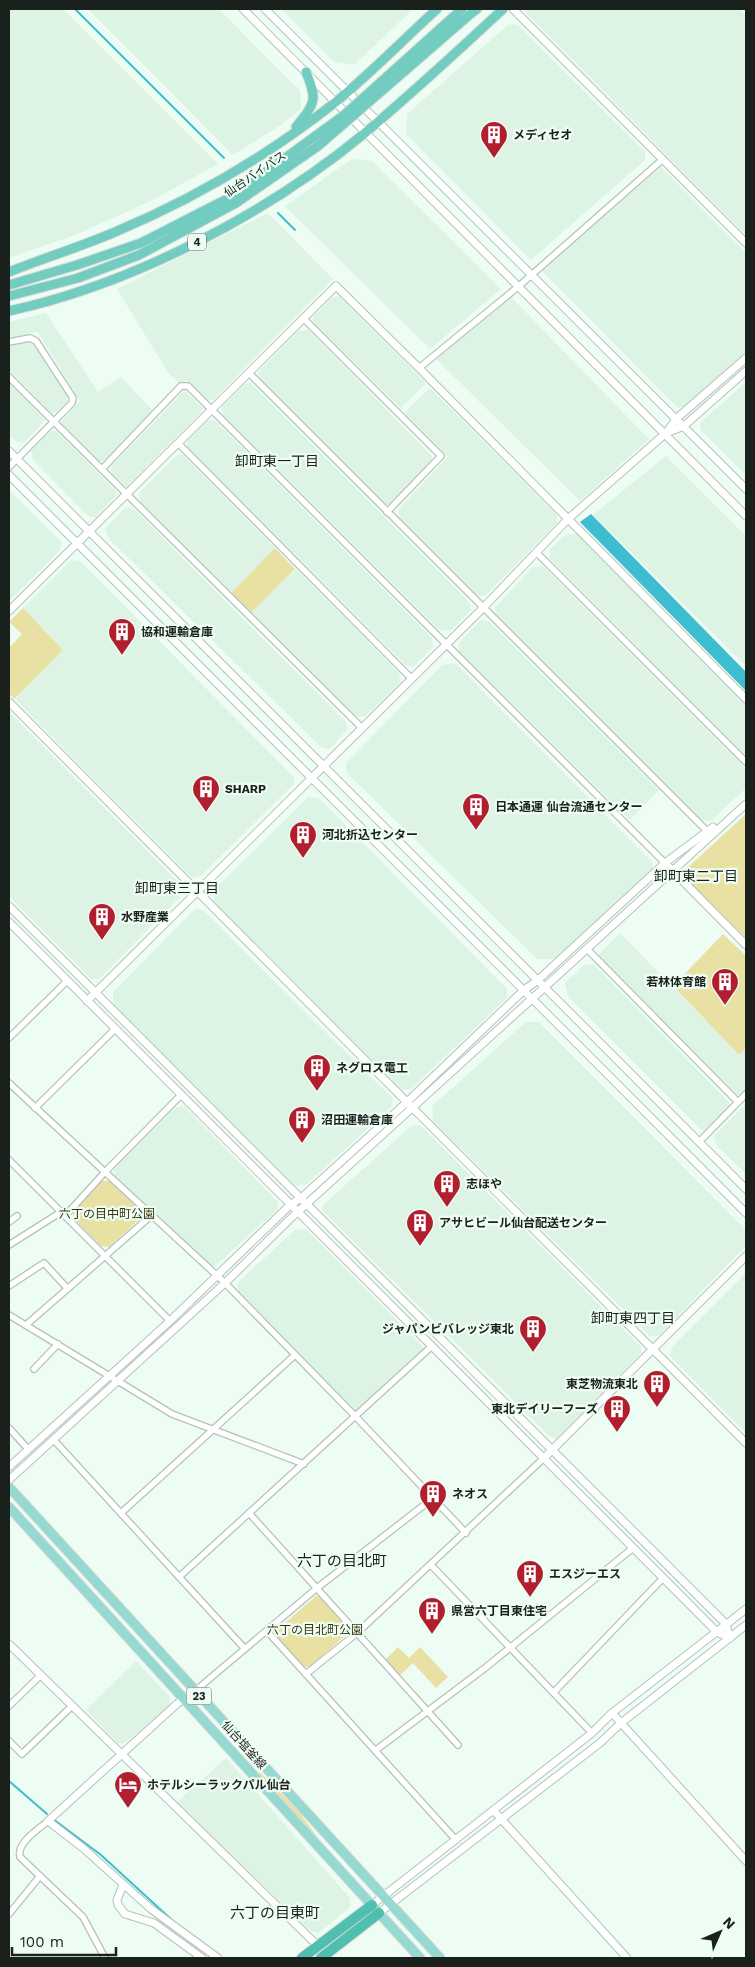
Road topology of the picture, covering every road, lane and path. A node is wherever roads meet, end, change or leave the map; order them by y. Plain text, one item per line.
1 (243, 9) edge
2 (265, 9) edge
3 (438, 9) edge
4 (477, 9) edge
5 (503, 9) edge
6 (514, 9) edge
7 (431, 12) edge
8 (465, 12) edge
9 (306, 72) junction
10 (348, 92) junction
11 (336, 102) junction
12 (377, 121) junction
13 (365, 132) junction
14 (289, 137) junction
15 (663, 159) junction
16 (234, 199) junction
17 (746, 243) edge
18 (9, 272) edge
19 (531, 275) junction
20 (9, 285) edge
21 (519, 286) junction
22 (9, 296) edge
23 (9, 311) edge
24 (304, 318) junction
25 (9, 342) edge
26 (746, 358) edge
27 (420, 368) junction
28 (746, 371) edge
29 (249, 373) junction
30 (9, 377) edge
31 (211, 410) junction
32 (676, 419) junction
33 (53, 422) junction
34 (684, 426) junction
35 (666, 433) junction
36 (178, 443) junction
37 (9, 451) edge
38 (17, 459) junction
39 (9, 467) edge
40 (102, 469) junction
41 (9, 475) edge
42 (746, 490) edge
43 (126, 495) junction
44 (387, 512) junction
45 (746, 516) edge
46 (568, 519) junction
47 (90, 532) junction
48 (78, 544) junction
49 (537, 553) junction
50 (483, 608) junction
51 (9, 611) edge
52 (445, 644) junction
53 (410, 678) junction
54 (746, 699) edge
55 (9, 702) edge
56 (361, 727) junction
57 (746, 762) edge
58 (323, 765) junction
59 (311, 777) junction
60 (746, 798) edge
61 (746, 804) edge
62 (708, 832) junction
63 (665, 863) junction
64 (672, 870) junction
65 (196, 891) junction
66 (9, 906) edge
67 (9, 922) edge
68 (746, 945) edge
69 (587, 950) junction
70 (538, 980) junction
71 (67, 981) junction
72 (545, 986) junction
73 (524, 990) junction
74 (95, 992) junction
75 (532, 998) junction
76 (87, 1001) junction
77 (115, 1029) junction
78 (9, 1037) edge
79 (9, 1083) edge
80 (746, 1094) edge
81 (181, 1095) junction
82 (407, 1102) junction
83 (738, 1102) junction
84 (36, 1108) junction
85 (413, 1108) junction
86 (699, 1142) junction
87 (9, 1161) edge
88 (105, 1172) junction
89 (746, 1189) edge
90 (300, 1198) junction
91 (306, 1204) junction
92 (290, 1205) junction
93 (298, 1212) junction
94 (746, 1213) edge
95 (63, 1214) junction
96 (152, 1215) junction
97 (17, 1216) dead end
98 (9, 1222) edge
99 (9, 1245) edge
100 (104, 1255) junction
101 (746, 1256) edge
102 (218, 1276) junction
103 (225, 1283) junction
104 (9, 1286) edge
105 (67, 1288) junction
106 (9, 1315) edge
107 (170, 1321) junction
108 (26, 1325) junction
109 (58, 1344) junction
110 (432, 1346) junction
111 (653, 1349) junction
112 (295, 1355) junction
113 (34, 1369) dead end
114 (109, 1376) junction
115 (117, 1381) junction
116 (356, 1417) junction
117 (9, 1428) edge
118 (213, 1428) junction
119 (53, 1439) junction
120 (746, 1443) edge
121 (28, 1449) junction
122 (552, 1450) junction
123 (544, 1458) junction
124 (304, 1464) junction
125 (9, 1467) edge
126 (9, 1480) edge
127 (9, 1487) edge
128 (432, 1499) junction
129 (9, 1507) edge
130 (121, 1513) junction
131 (249, 1513) junction
132 (466, 1533) junction
133 (633, 1548) junction
134 (431, 1565) junction
135 (179, 1577) junction
136 (663, 1578) junction
137 (317, 1588) junction
138 (746, 1609) edge
139 (726, 1624) junction
140 (746, 1625) edge
141 (267, 1631) junction
142 (717, 1632) junction
143 (357, 1633) junction
144 (730, 1638) junction
145 (9, 1644) edge
146 (510, 1646) junction
147 (245, 1649) junction
148 (306, 1674) junction
149 (41, 1675) junction
150 (195, 1691) junction
151 (554, 1692) junction
152 (184, 1698) junction
153 (9, 1706) edge
154 (72, 1706) junction
155 (427, 1711) junction
156 (612, 1713) junction
157 (621, 1723) junction
158 (592, 1733) junction
159 (9, 1741) edge
160 (458, 1745) dead end
161 (376, 1750) junction
162 (122, 1754) junction
163 (494, 1811) junction
164 (48, 1820) junction
165 (501, 1820) junction
166 (456, 1840) junction
167 (746, 1861) edge
168 (40, 1876) junction
169 (123, 1885) junction
170 (384, 1896) junction
171 (391, 1904) junction
172 (372, 1905) junction
173 (379, 1913) junction
174 (9, 1914) edge
175 (318, 1946) junction
176 (105, 1958) edge
177 (202, 1958) edge
178 (218, 1958) edge
179 (302, 1958) edge
180 (321, 1958) edge
181 (420, 1958) edge
182 (440, 1958) edge
183 (627, 1958) edge

1 - 9 street
2 - 10 street
3 - 7 highway
4 - 8 highway, 仙台バイパス / 4
5 - 12 highway, 4
6 - 15 street
7 - 10 highway
8 - 16 highway, 仙台バイパス / 4, bridge
9 - 11 street
9 - 14 highway
10 - 11 highway
10 - 12 street
11 - 13 street
11 - 14 highway
12 - 13 highway, 4
12 - 19 street
13 - 21 street
13 - 23 highway, 4
14 - 18 highway
15 - 17 street
15 - 19 street
16 - 20 highway, 仙台バイパス / 4
16 - 22 highway, 仙台バイパス / 4
19 - 21 street
19 - 32 street
21 - 27 street
21 - 35 street
24 - 27 street
24 - 29 street
24 - 44 street
25 - 33 street
26 - 32 street
27 - 46 street
28 - 34 street
29 - 31 street
29 - 44 street
30 - 33 street
31 - 36 street
31 - 40 street
31 - 52 street
32 - 34 street
32 - 35 street
33 - 38 street
33 - 40 street
34 - 35 street
34 - 42 street
35 - 45 street
35 - 46 street
36 - 43 street
36 - 53 street
37 - 38 street
38 - 39 street
38 - 47 street
40 - 43 street
41 - 48 street
43 - 47 street
43 - 56 street
44 - 50 street
46 - 49 street
46 - 54 street
47 - 48 street
47 - 58 street
48 - 51 street
48 - 59 street
49 - 50 street
49 - 57 street
50 - 52 street
50 - 62 street
52 - 53 street
52 - 63 street
53 - 56 street
55 - 65 street
56 - 58 street
58 - 59 street
58 - 70 street
59 - 65 street
59 - 73 street
60 - 62 street
61 - 64 street
62 - 63 street
63 - 64 street
63 - 70 street
64 - 68 street
64 - 69 street
65 - 74 street
65 - 82 street
66 - 74 street
67 - 71 street
69 - 72 street
69 - 83 street
70 - 72 street
70 - 73 street
71 - 76 street
71 - 78 street
72 - 75 street
72 - 86 street
73 - 75 street
73 - 82 street
74 - 76 street
74 - 90 street
75 - 85 street
75 - 94 street
76 - 77 street
77 - 81 street
77 - 84 street
79 - 84 street
80 - 83 street
81 - 88 street
81 - 92 street
82 - 85 street
82 - 90 street
83 - 86 street
84 - 88 street
85 - 91 street
85 - 111 street
86 - 89 street
87 - 95 street
88 - 95 street
88 - 96 street
90 - 91 street
90 - 92 street
91 - 93 street
91 - 122 street
92 - 93 street
92 - 102 street
93 - 103 street
93 - 110 street
95 - 99 street
95 - 100 street
96 - 100 street
96 - 102 street
97 - 98 street
100 - 105 street
100 - 107 street
101 - 111 street
102 - 103 street
102 - 107 street
103 - 112 street
103 - 115 street
104 - 105 street
105 - 108 street
106 - 108 street
107 - 114 street
108 - 109 street
109 - 113 street
109 - 114 street
110 - 116 street
110 - 123 street
111 - 120 street
111 - 122 street
112 - 116 street
112 - 118 street
114 - 115 street
114 - 121 street
115 - 118 street
115 - 119 street
116 - 124 street
116 - 128 street
117 - 121 street
118 - 124 street
118 - 130 street
119 - 126 street
119 - 130 street
121 - 125 street
122 - 123 street
122 - 139 street
123 - 132 street
123 - 133 street
124 - 131 street
127 - 150 main road, 仙台塩釜線 / 23
128 - 132 street
128 - 137 street
129 - 152 main road, 仙台塩釜線 / 23
130 - 135 street
131 - 135 street
131 - 137 street
132 - 134 street
133 - 136 street
133 - 146 street
134 - 143 street
134 - 146 street
135 - 147 street
136 - 142 street
136 - 151 street
137 - 141 street
137 - 143 street
138 - 139 street
139 - 142 street
139 - 144 street
140 - 144 street
141 - 147 street
141 - 148 street
142 - 144 street
142 - 156 street
143 - 148 street
143 - 155 street
144 - 157 street
145 - 149 street
146 - 151 street
146 - 155 street
147 - 150 street
148 - 161 street
149 - 153 street
149 - 154 street
150 - 152 street
150 - 170 main road, 仙台塩釜線 / 23
151 - 158 street
152 - 162 street
152 - 172 main road, 仙台塩釜線 / 23
154 - 159 street
154 - 162 street
155 - 160 street
155 - 161 street
156 - 157 street
156 - 158 street
157 - 165 street
157 - 167 street
158 - 163 street
161 - 166 street
162 - 164 street
162 - 175 street
163 - 165 street
163 - 166 street
164 - 168 street
164 - 169 street
165 - 171 street
165 - 183 street
166 - 170 street
168 - 174 street
168 - 176 street
169 - 177 street
169 - 178 street
170 - 171 main road, 仙台塩釜線 / 23
170 - 172 street
171 - 173 street
171 - 182 main road, 仙台塩釜線 / 23
172 - 173 main road, 仙台塩釜線 / 23
172 - 175 highway
173 - 180 highway
173 - 181 main road, 仙台塩釜線 / 23
175 - 179 highway

